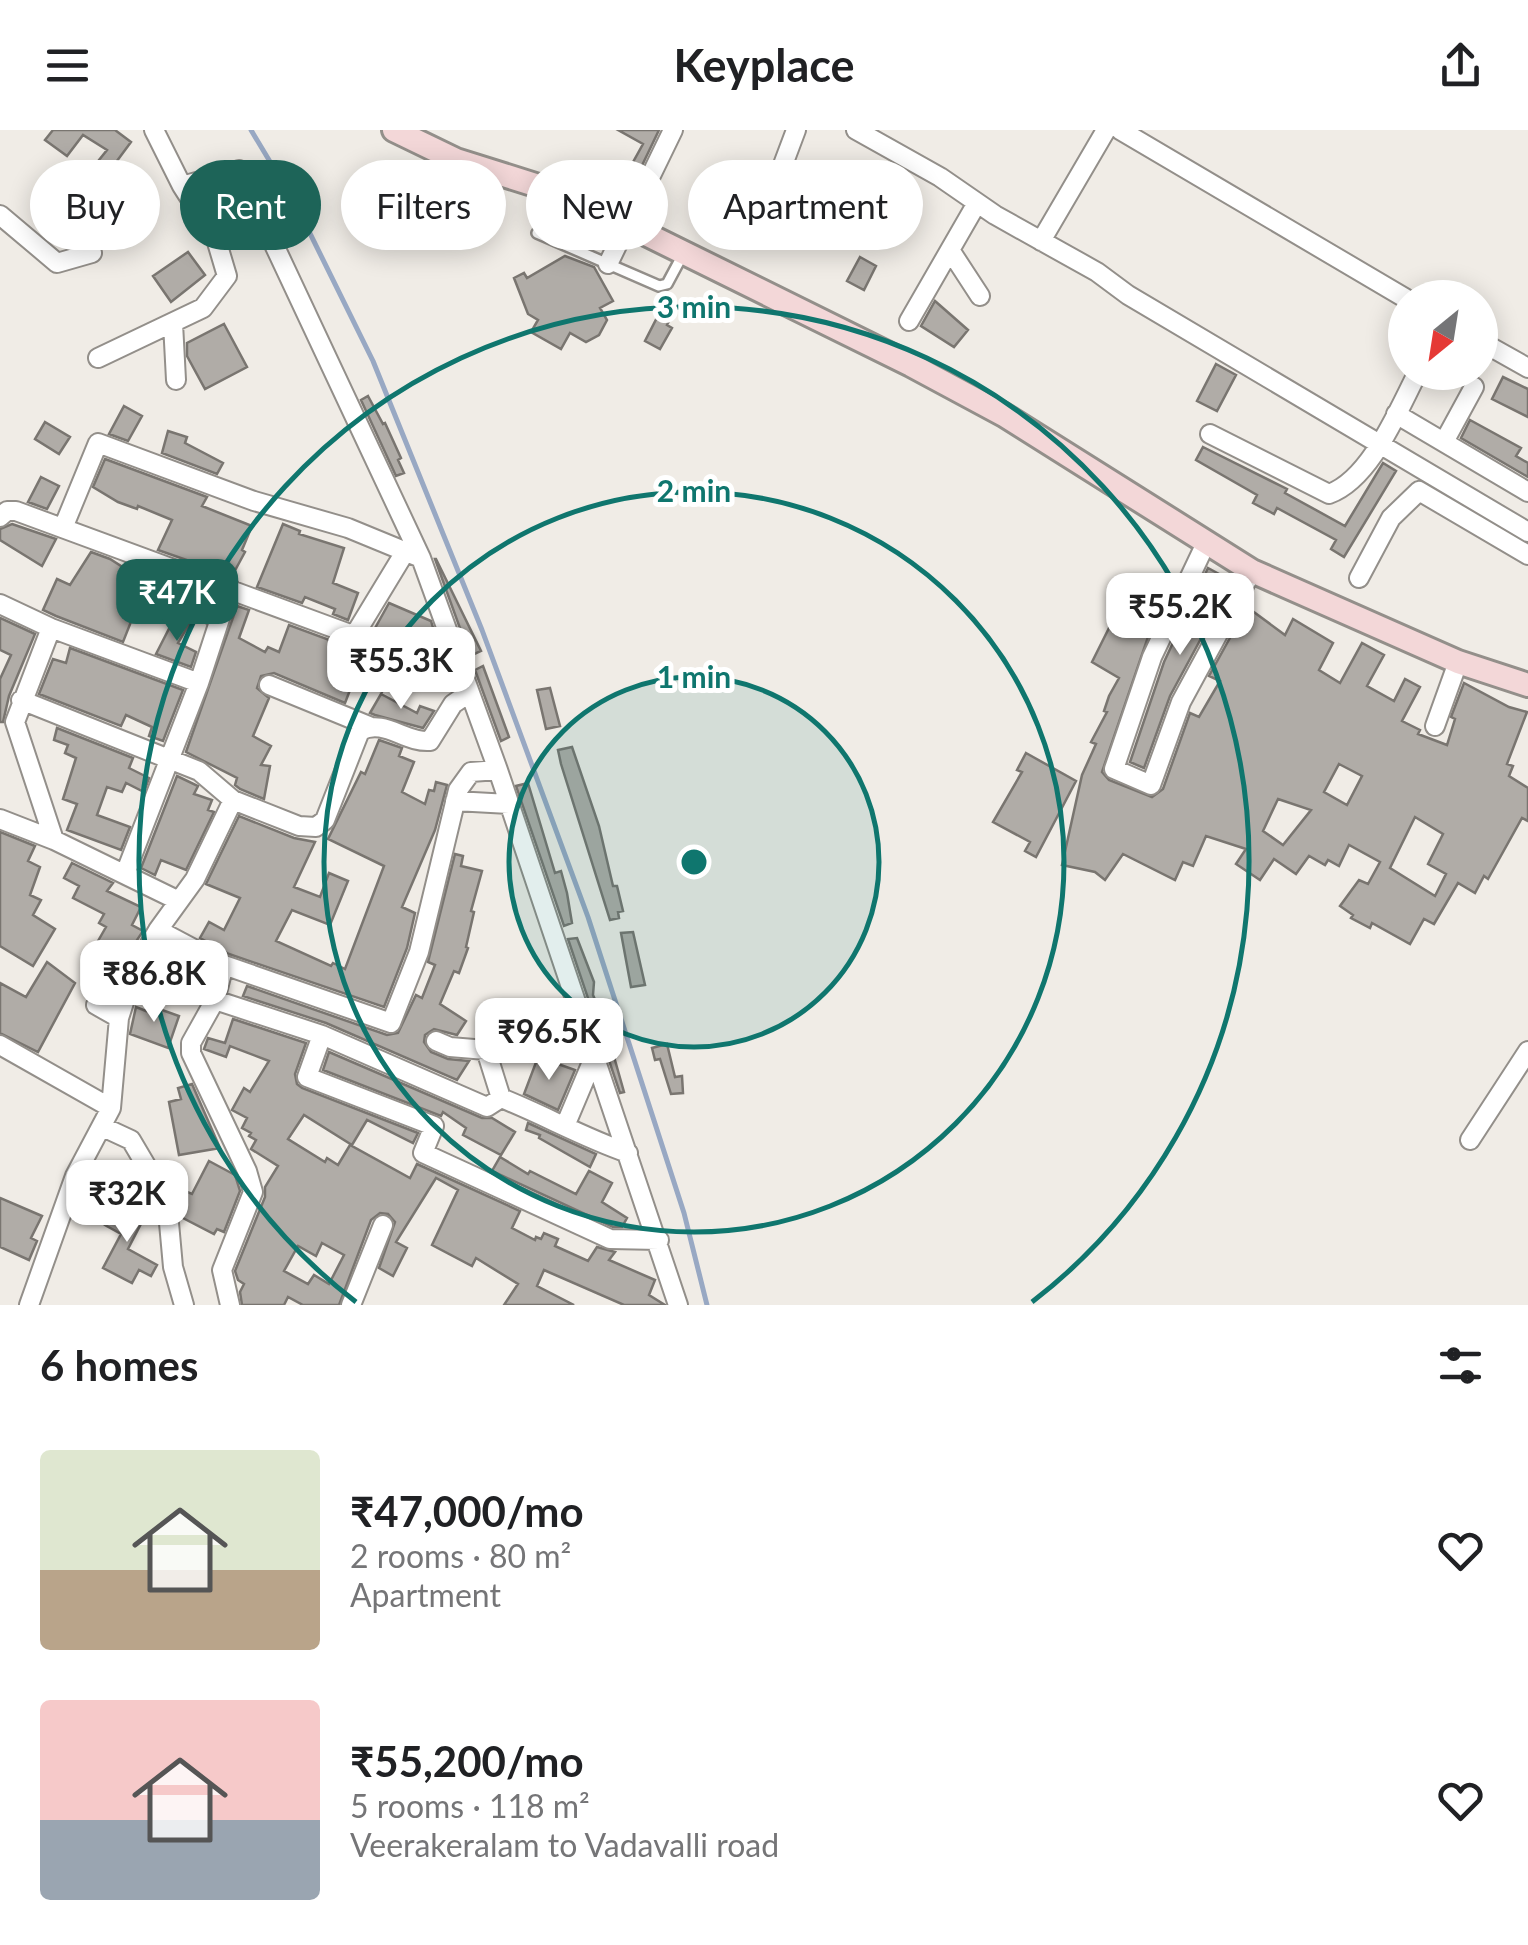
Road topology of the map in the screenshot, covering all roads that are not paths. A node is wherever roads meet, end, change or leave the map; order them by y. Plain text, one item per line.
1 (154, 130) edge
2 (394, 130) edge
3 (674, 130) edge
4 (796, 130) edge
5 (856, 130) edge
6 (1106, 130) edge
7 (1120, 130) edge
8 (660, 160) edge
9 (785, 160) edge
10 (180, 182) edge
11 (526, 183) edge
12 (978, 203) junction
13 (0, 215) edge
14 (1041, 241) junction
15 (668, 246) edge
16 (219, 250) edge
17 (276, 250) edge
18 (576, 250) edge
19 (615, 250) edge
20 (950, 250) junction
21 (92, 253) dead end
22 (683, 254) junction
23 (608, 264) junction
24 (1388, 288) edge
25 (980, 296) dead end
26 (909, 321) dead end
27 (173, 323) junction
28 (1498, 351) edge
29 (98, 358) dead end
30 (1528, 368) edge
31 (176, 380) dead end
32 (1409, 390) edge
33 (1472, 390) edge
34 (1396, 414) junction
35 (1210, 434) dead end
36 (1444, 442) junction
37 (1380, 444) junction
38 (1528, 492) edge
39 (0, 518) edge
40 (63, 528) junction
41 (1528, 532) edge
42 (1206, 543) junction
43 (413, 555) junction
44 (1528, 555) edge
45 (1252, 571) junction
46 (1359, 578) dead end
47 (230, 588) junction
48 (0, 604) edge
49 (51, 628) junction
50 (354, 636) junction
51 (1458, 662) junction
52 (199, 683) junction
53 (467, 684) junction
54 (269, 685) dead end
55 (1528, 685) edge
56 (21, 700) junction
57 (369, 726) junction
58 (1435, 726) dead end
59 (171, 759) junction
60 (498, 770) junction
61 (233, 800) junction
62 (455, 802) junction
63 (509, 804) junction
64 (0, 819) edge
65 (54, 840) junction
66 (125, 874) junction
67 (180, 900) junction
68 (158, 930) junction
69 (224, 965) junction
70 (215, 1000) junction
71 (96, 1005) dead end
72 (120, 1018) junction
73 (322, 1035) junction
74 (436, 1041) dead end
75 (0, 1045) edge
76 (1528, 1051) edge
77 (595, 1055) junction
78 (500, 1098) junction
79 (111, 1108) junction
80 (565, 1126) junction
81 (103, 1127) junction
82 (1470, 1140) dead end
83 (628, 1153) junction
84 (383, 1224) dead end
85 (659, 1240) junction
86 (29, 1305) edge
87 (184, 1305) edge
88 (230, 1305) edge
89 (351, 1305) edge
90 (678, 1305) edge

1 - 10 street
2 - 11 street
3 - 8 street
4 - 9 street
5 - 12 street
6 - 14 street
7 - 24 street
12 - 14 street
12 - 20 street
13 - 21 street
14 - 37 street
15 - 22 street
16 - 27 street
17 - 43 street
18 - 23 lane
19 - 23 street
20 - 25 street
20 - 26 street
22 - 23 lane
22 - 42 street
27 - 29 street
27 - 31 street
28 - 30 street
32 - 34 street
33 - 36 street
34 - 36 street
34 - 37 street
35 - 37 street
36 - 38 street
37 - 41 street
39 - 40 street
40 - 43 street
40 - 47 street
42 - 45 street
42 - 45 street
43 - 50 street
43 - 53 street
44 - 46 street
45 - 51 street
47 - 50 street
47 - 52 street
48 - 49 street
49 - 52 street
49 - 56 street
50 - 53 street
51 - 55 street
51 - 58 street
52 - 59 street
53 - 57 street
53 - 60 street
54 - 57 street
56 - 59 street
56 - 65 street
57 - 61 street
59 - 61 street
59 - 66 street
60 - 62 street
60 - 63 street
61 - 67 street
62 - 63 street
62 - 69 street
63 - 77 street
64 - 65 street
65 - 66 street
66 - 67 street
67 - 68 street
68 - 69 street
68 - 72 street
69 - 70 street
70 - 73 street
70 - 88 street
71 - 72 street
72 - 79 street
73 - 78 street
73 - 85 street
74 - 78 street
75 - 79 street
76 - 82 street
77 - 80 street
77 - 83 street
78 - 80 street
79 - 81 street
80 - 83 street
81 - 86 street
81 - 87 street
83 - 85 street
84 - 89 street
85 - 90 street

